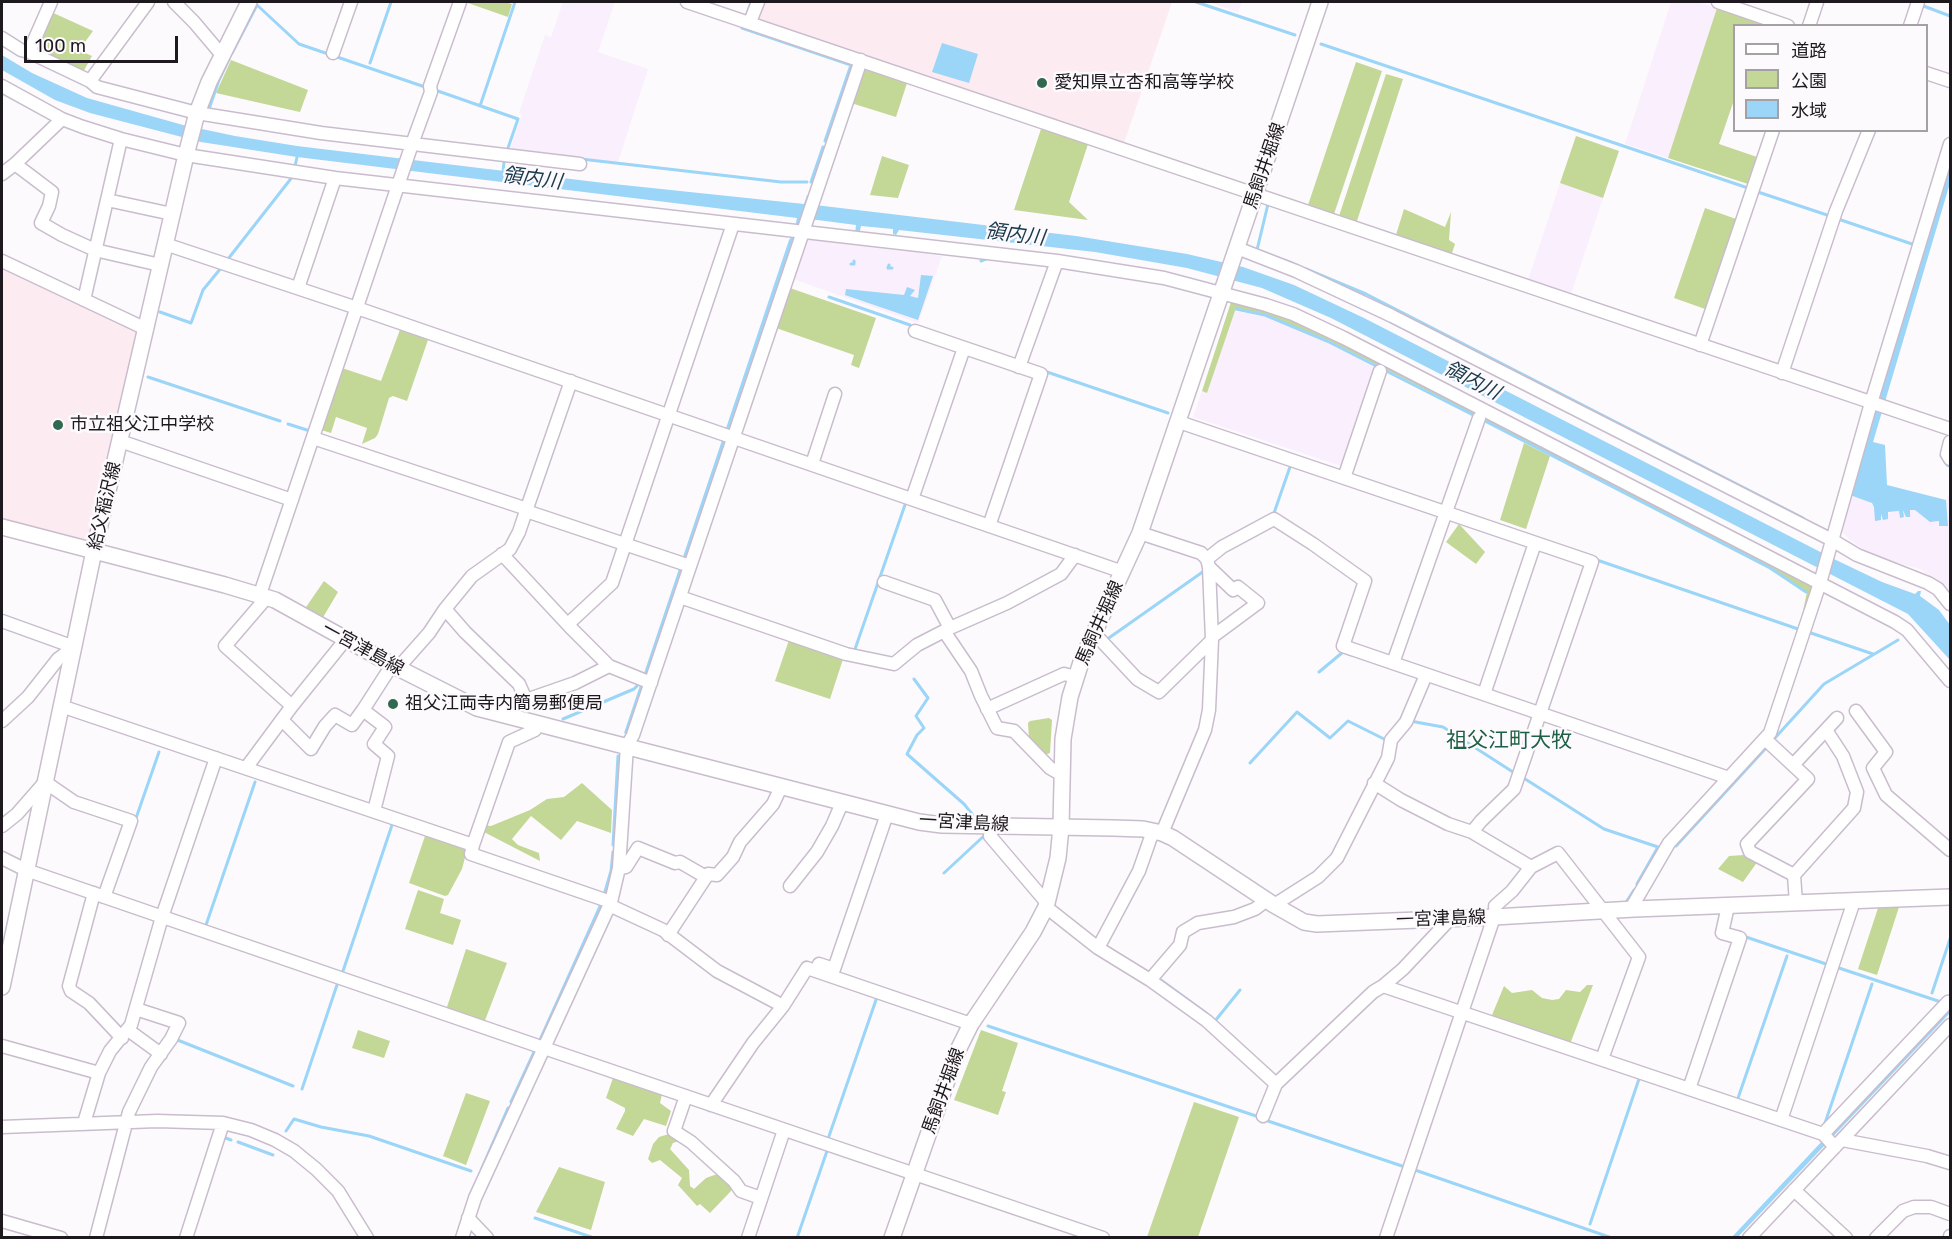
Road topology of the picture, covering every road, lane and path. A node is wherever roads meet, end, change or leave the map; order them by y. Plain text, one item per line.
1 (51, 2) edge
2 (148, 2) edge
3 (174, 2) edge
4 (248, 2) edge
5 (351, 2) edge
6 (460, 2) edge
7 (687, 2) edge
8 (758, 2) edge
9 (1320, 2) edge
10 (1718, 2) edge
11 (1817, 2) edge
12 (1917, 4) edge
13 (750, 22) junction
14 (1782, 24) edge
15 (1810, 24) edge
16 (1911, 24) edge
17 (2, 38) edge
18 (29, 52) junction
19 (333, 53) dead end
20 (221, 54) junction
21 (861, 60) junction
22 (1928, 74) edge
23 (90, 81) junction
24 (1950, 81) edge
25 (2, 86) edge
26 (196, 114) junction
27 (62, 119) junction
28 (1772, 132) edge
29 (1868, 132) edge
30 (121, 139) junction
31 (1950, 144) edge
32 (411, 145) junction
33 (186, 153) junction
34 (15, 164) junction
35 (580, 164) dead end
36 (2, 174) edge
37 (335, 178) junction
38 (398, 184) junction
39 (1256, 194) junction
40 (107, 200) junction
41 (172, 214) junction
42 (733, 224) junction
43 (803, 232) junction
44 (165, 244) junction
45 (1237, 248) junction
46 (95, 250) junction
47 (2, 261) edge
48 (1057, 261) junction
49 (160, 265) junction
50 (298, 288) junction
51 (1222, 292) junction
52 (84, 300) junction
53 (357, 308) junction
54 (146, 329) junction
55 (915, 331) dead end
56 (1700, 345) junction
57 (964, 348) junction
58 (1019, 367) junction
59 (1380, 371) dead end
60 (1782, 373) junction
61 (571, 381) junction
62 (835, 394) dead end
63 (1877, 405) junction
64 (669, 415) junction
65 (1479, 418) dead end
66 (1179, 422) junction
67 (1950, 429) edge
68 (729, 436) junction
69 (313, 438) junction
70 (120, 441) junction
71 (1950, 442) edge
72 (1950, 459) edge
73 (812, 464) junction
74 (1344, 478) junction
75 (912, 499) junction
76 (292, 500) junction
77 (526, 510) junction
78 (1446, 512) junction
79 (989, 526) junction
80 (2, 527) edge
81 (1140, 533) junction
82 (1831, 542) junction
83 (1535, 543) junction
84 (626, 544) junction
85 (94, 551) junction
86 (502, 554) junction
87 (1075, 555) junction
88 (1208, 563) junction
89 (686, 564) junction
90 (1123, 572) junction
91 (884, 582) dead end
92 (1819, 583) junction
93 (263, 596) junction
94 (680, 597) junction
95 (1950, 600) edge
96 (445, 609) junction
97 (2, 621) edge
98 (568, 624) junction
99 (947, 629) junction
100 (1094, 633) junction
101 (346, 639) junction
102 (1212, 639) junction
103 (74, 647) junction
104 (1393, 663) junction
105 (609, 666) junction
106 (395, 667) junction
107 (1426, 675) junction
108 (1076, 677) junction
109 (646, 681) junction
110 (1950, 681) edge
111 (1484, 694) junction
112 (526, 700) junction
113 (61, 706) junction
114 (292, 706) junction
115 (987, 709) junction
116 (363, 710) junction
117 (1856, 711) dead end
118 (1541, 714) junction
119 (505, 715) junction
120 (1837, 718) dead end
121 (282, 720) junction
122 (2, 721) edge
123 (537, 723) junction
124 (1826, 730) junction
125 (1765, 739) junction
126 (627, 746) junction
127 (216, 758) junction
128 (1793, 765) junction
129 (246, 768) junction
130 (1062, 775) junction
131 (1729, 778) junction
132 (45, 782) junction
133 (1374, 783) junction
134 (781, 787) junction
135 (842, 803) junction
136 (374, 811) junction
137 (887, 814) junction
138 (2, 826) edge
139 (993, 826) junction
140 (1061, 827) junction
141 (1157, 832) junction
142 (1472, 832) junction
143 (473, 845) junction
144 (1950, 850) edge
145 (2, 858) edge
146 (1531, 867) junction
147 (619, 868) junction
148 (26, 870) junction
149 (1794, 875) junction
150 (706, 877) junction
151 (790, 886) dead end
152 (99, 895) junction
153 (1950, 897) edge
154 (1854, 901) junction
155 (1270, 903) junction
156 (1796, 903) junction
157 (610, 904) junction
158 (1046, 905) junction
159 (1728, 906) junction
160 (1634, 909) junction
161 (1602, 911) junction
162 (162, 916) junction
163 (1495, 917) junction
164 (1449, 919) junction
165 (668, 935) junction
166 (1098, 948) junction
167 (807, 968) junction
168 (1150, 980) junction
169 (1383, 986) junction
170 (2, 987) edge
171 (1950, 1003) edge
172 (783, 1006) junction
173 (136, 1009) junction
174 (1462, 1012) junction
175 (970, 1024) junction
176 (1950, 1025) edge
177 (125, 1034) junction
178 (2, 1046) edge
179 (544, 1048) junction
180 (160, 1054) junction
181 (1602, 1059) junction
182 (99, 1073) junction
183 (1276, 1084) junction
184 (1689, 1089) junction
185 (686, 1096) junction
186 (711, 1105) junction
187 (1263, 1116) dead end
188 (1781, 1120) junction
189 (127, 1122) junction
190 (84, 1123) junction
191 (223, 1124) junction
192 (2, 1127) edge
193 (784, 1130) junction
194 (1831, 1140) junction
195 (1950, 1163) edge
196 (915, 1174) junction
197 (1794, 1190) junction
198 (761, 1198) junction
199 (1950, 1214) edge
200 (468, 1218) junction
201 (2, 1221) edge
202 (61, 1238) edge
203 (96, 1238) edge
204 (186, 1238) edge
205 (367, 1238) edge
206 (462, 1238) edge
207 (487, 1238) edge
208 (748, 1238) edge
209 (892, 1238) edge
210 (1103, 1238) edge
211 (1386, 1238) edge
212 (1749, 1238) edge
213 (1846, 1238) edge
214 (1875, 1238) edge

1 - 18 street
2 - 23 street
3 - 20 street
4 - 20 main road, 給父稲沢線
5 - 19 street
6 - 32 street
7 - 13 street
8 - 13 street
9 - 39 main road, 馬飼井堀線
10 - 14 street
11 - 15 street
12 - 16 street
13 - 21 street
17 - 18 street
18 - 23 street
20 - 26 main road, 給父稲沢線
21 - 39 street
21 - 43 street
22 - 24 street
23 - 26 street
25 - 27 street
26 - 32 street
26 - 33 main road, 給父稲沢線
27 - 30 street
27 - 34 street
28 - 56 street
29 - 60 street
30 - 33 street
30 - 40 street
31 - 63 street
32 - 35 street
32 - 38 street
33 - 37 street
33 - 41 main road, 給父稲沢線
34 - 36 street
34 - 46 street
37 - 38 street
37 - 50 street
38 - 42 street
38 - 53 street
39 - 45 main road, 馬飼井堀線
39 - 56 street
40 - 41 street
40 - 46 street
41 - 44 main road, 給父稲沢線
42 - 43 street
42 - 64 street
43 - 48 street
43 - 68 street
44 - 49 main road, 給父稲沢線
44 - 50 street
45 - 51 main road, 馬飼井堀線
45 - 82 street
46 - 49 street
46 - 52 street
47 - 52 street
48 - 51 street
48 - 58 street
49 - 54 main road, 給父稲沢線
50 - 53 street
51 - 66 main road, 馬飼井堀線
51 - 92 street
52 - 54 street
53 - 61 street
53 - 69 street
54 - 70 main road, 給父稲沢線
55 - 57 street
56 - 60 street
57 - 58 street
57 - 75 street
58 - 79 street
59 - 74 street
60 - 63 street
61 - 64 street
61 - 77 street
62 - 73 street
63 - 67 street
63 - 82 street
64 - 68 street
64 - 84 street
65 - 78 street
66 - 74 street
66 - 81 main road, 馬飼井堀線
68 - 73 street
68 - 89 street
69 - 76 street
69 - 77 street
70 - 76 street
70 - 85 main road, 給父稲沢線
71 - 72 street
73 - 75 street
74 - 78 street
75 - 79 street
76 - 93 street
77 - 84 street
77 - 86 street
78 - 83 street
78 - 104 street
79 - 87 street
80 - 85 main road, 一宮津島線
81 - 88 street
81 - 90 main road, 馬飼井堀線
82 - 92 street
82 - 95 street
83 - 111 street
83 - 118 street
84 - 89 street
84 - 98 street
85 - 93 main road, 一宮津島線
85 - 103 main road, 給父稲沢線
86 - 96 street
86 - 98 street
87 - 90 street
87 - 99 street
88 - 102 street
88 - 102 street
88 - 104 street
89 - 94 street
90 - 100 main road, 馬飼井堀線
91 - 99 street
92 - 110 street
92 - 125 street
93 - 101 main road, 一宮津島線
93 - 114 street
94 - 99 street
94 - 109 street
96 - 106 street
96 - 112 street
97 - 103 street
98 - 105 street
99 - 115 street
100 - 102 street
100 - 108 main road, 馬飼井堀線
101 - 106 main road, 一宮津島線
101 - 114 street
102 - 141 street
103 - 113 main road, 給父稲沢線
103 - 122 street
104 - 107 street
105 - 109 street
105 - 112 street
106 - 116 street
106 - 119 main road, 一宮津島線
107 - 111 street
107 - 133 street
108 - 115 street
108 - 130 main road, 馬飼井堀線
109 - 126 street
111 - 118 street
112 - 119 street
113 - 127 street
113 - 132 main road, 給父稲沢線
114 - 121 street
115 - 130 street
116 - 121 street
116 - 136 street
117 - 144 street
118 - 131 street
118 - 142 street
119 - 123 main road, 一宮津島線
120 - 124 street
121 - 129 street
123 - 126 main road, 一宮津島線
123 - 143 street
124 - 128 street
124 - 149 street
125 - 128 street
125 - 131 street
126 - 134 main road, 一宮津島線
126 - 147 street
127 - 129 street
127 - 162 street
128 - 149 street
129 - 136 street
130 - 140 main road, 馬飼井堀線
131 - 160 street
132 - 138 street
132 - 148 main road, 給父稲沢線
132 - 152 street
133 - 142 street
133 - 155 street
134 - 135 main road, 一宮津島線
134 - 150 street
135 - 137 main road, 一宮津島線
135 - 151 street
136 - 143 street
137 - 139 main road, 一宮津島線
137 - 167 street
139 - 140 main road, 一宮津島線
139 - 158 street
140 - 141 main road, 一宮津島線
140 - 158 main road, 馬飼井堀線
141 - 155 main road, 一宮津島線
141 - 166 street
142 - 146 street
143 - 157 street
145 - 148 street
146 - 161 street
146 - 163 street
147 - 150 street
147 - 157 street
148 - 152 street
148 - 170 main road, 給父稲沢線
149 - 156 street
150 - 165 street
152 - 162 street
152 - 177 street
153 - 154 main road, 一宮津島線
154 - 156 main road, 一宮津島線
154 - 188 street
155 - 164 main road, 一宮津島線
155 - 168 street
156 - 159 main road, 一宮津島線
157 - 165 street
157 - 179 street
158 - 166 street
158 - 175 main road, 馬飼井堀線
159 - 160 main road, 一宮津島線
159 - 184 street
160 - 161 main road, 一宮津島線
161 - 163 main road, 一宮津島線
161 - 181 street
162 - 173 street
162 - 179 street
163 - 164 main road, 一宮津島線
163 - 174 street
164 - 169 street
165 - 172 street
166 - 168 street
167 - 172 street
167 - 175 street
168 - 183 street
169 - 174 street
169 - 183 street
171 - 194 street
172 - 186 street
173 - 177 street
173 - 180 street
174 - 181 street
174 - 211 street
175 - 196 main road, 馬飼井堀線
176 - 194 street
177 - 180 street
177 - 182 street
178 - 182 street
179 - 185 street
179 - 200 street
180 - 189 street
181 - 184 street
182 - 190 street
183 - 187 street
184 - 188 street
185 - 186 street
185 - 198 street
186 - 193 street
188 - 194 street
189 - 190 street
189 - 191 street
189 - 203 street
190 - 192 street
191 - 204 street
191 - 205 street
193 - 196 street
193 - 198 street
194 - 195 street
194 - 197 street
196 - 209 main road, 馬飼井堀線
196 - 210 street
197 - 212 street
197 - 213 street
198 - 208 street
199 - 214 street
200 - 206 street
200 - 207 street
201 - 202 street

